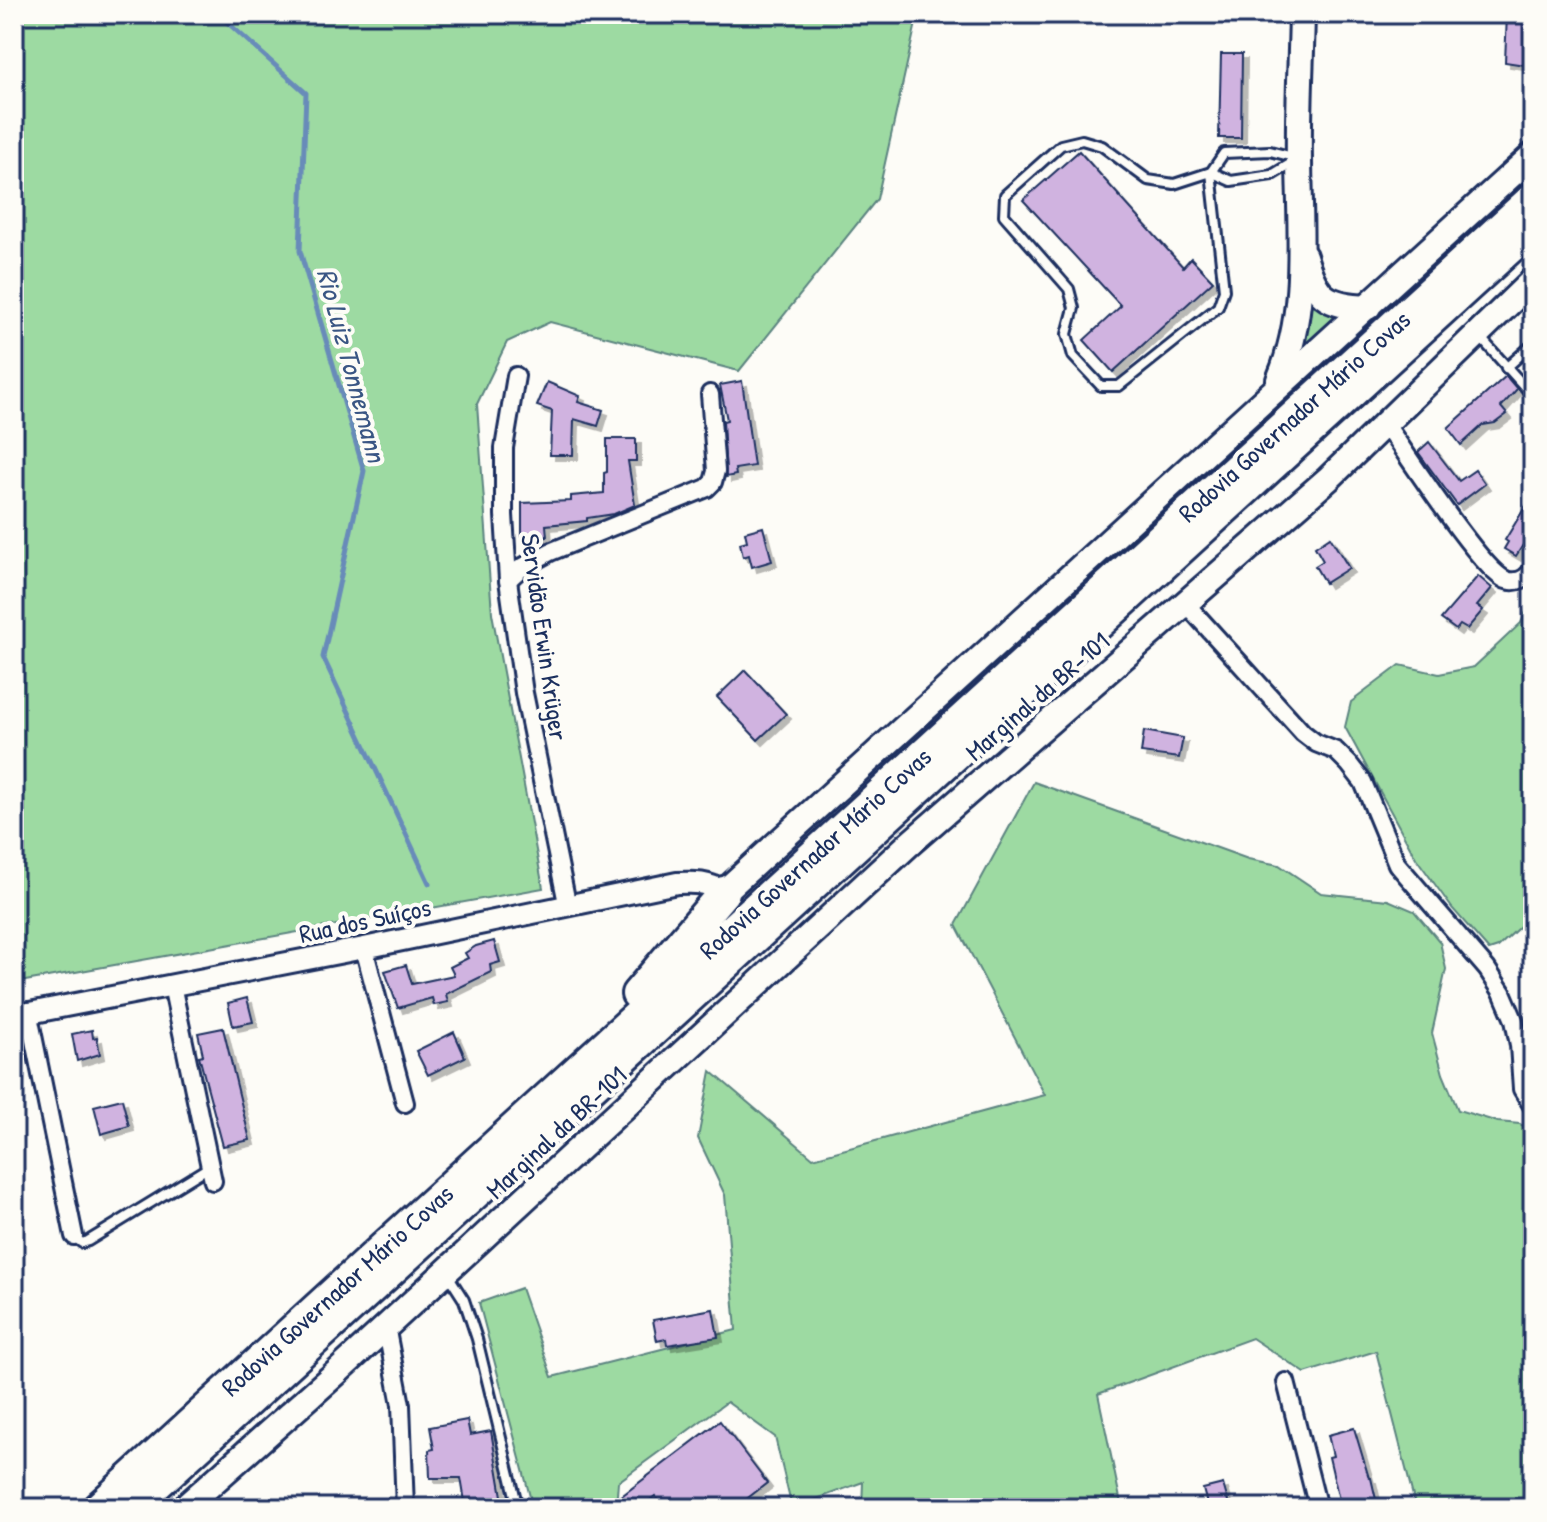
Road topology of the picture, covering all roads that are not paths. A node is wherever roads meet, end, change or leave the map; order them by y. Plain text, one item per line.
1 (1302, 14) edge
2 (1533, 155) edge
3 (1299, 159) junction
4 (1211, 172) junction
5 (1533, 198) edge
6 (1533, 227) edge
7 (1302, 249) junction
8 (1533, 280) edge
9 (1368, 307) junction
10 (1478, 335) junction
11 (1533, 344) edge
12 (1506, 368) junction
13 (516, 376) dead end
14 (1277, 387) junction
15 (710, 394) dead end
16 (1533, 396) edge
17 (1386, 425) junction
18 (1533, 569) edge
19 (508, 580) junction
20 (1187, 605) junction
21 (724, 892) junction
22 (567, 903) junction
23 (364, 948) junction
24 (172, 985) junction
25 (21, 1014) edge
26 (548, 1099) junction
27 (405, 1103) dead end
28 (1533, 1107) edge
29 (211, 1174) joint
30 (74, 1236) joint
31 (446, 1271) junction
32 (386, 1326) junction
33 (1286, 1382) dead end
34 (98, 1508) edge
35 (131, 1508) edge
36 (184, 1508) edge
37 (405, 1508) edge
38 (518, 1508) edge
39 (1318, 1508) edge

1 - 3 main road
2 - 9 main road
3 - 4 lane
3 - 4 lane
3 - 7 main road
4 - 4 lane
5 - 26 highway, Rodovia Governador Mário Covas
6 - 35 highway, Rodovia Governador Mário Covas
7 - 9 main road
7 - 14 main road
8 - 10 main road, Marginal da BR-101
9 - 14 main road
10 - 12 lane
10 - 17 main road, Marginal da BR-101
11 - 12 lane
12 - 16 lane
13 - 19 street, Servidão Erwin Krüger
14 - 21 main road
15 - 19 street
17 - 18 street
17 - 20 main road, Marginal da BR-101
19 - 22 street, Servidão Erwin Krüger
20 - 28 street
20 - 31 main road, Marginal da BR-101
21 - 22 street, Rua dos Suíços
21 - 26 highway
22 - 23 street, Rua dos Suíços
23 - 24 street, Rua dos Suíços
23 - 27 street
24 - 25 street, Rua dos Suíços
24 - 29 street
25 - 30 street
26 - 34 highway, Rodovia Governador Mário Covas
29 - 30 lane
31 - 32 main road, Marginal da BR-101
31 - 38 lane
32 - 36 main road, Marginal da BR-101
32 - 37 street
33 - 39 street

